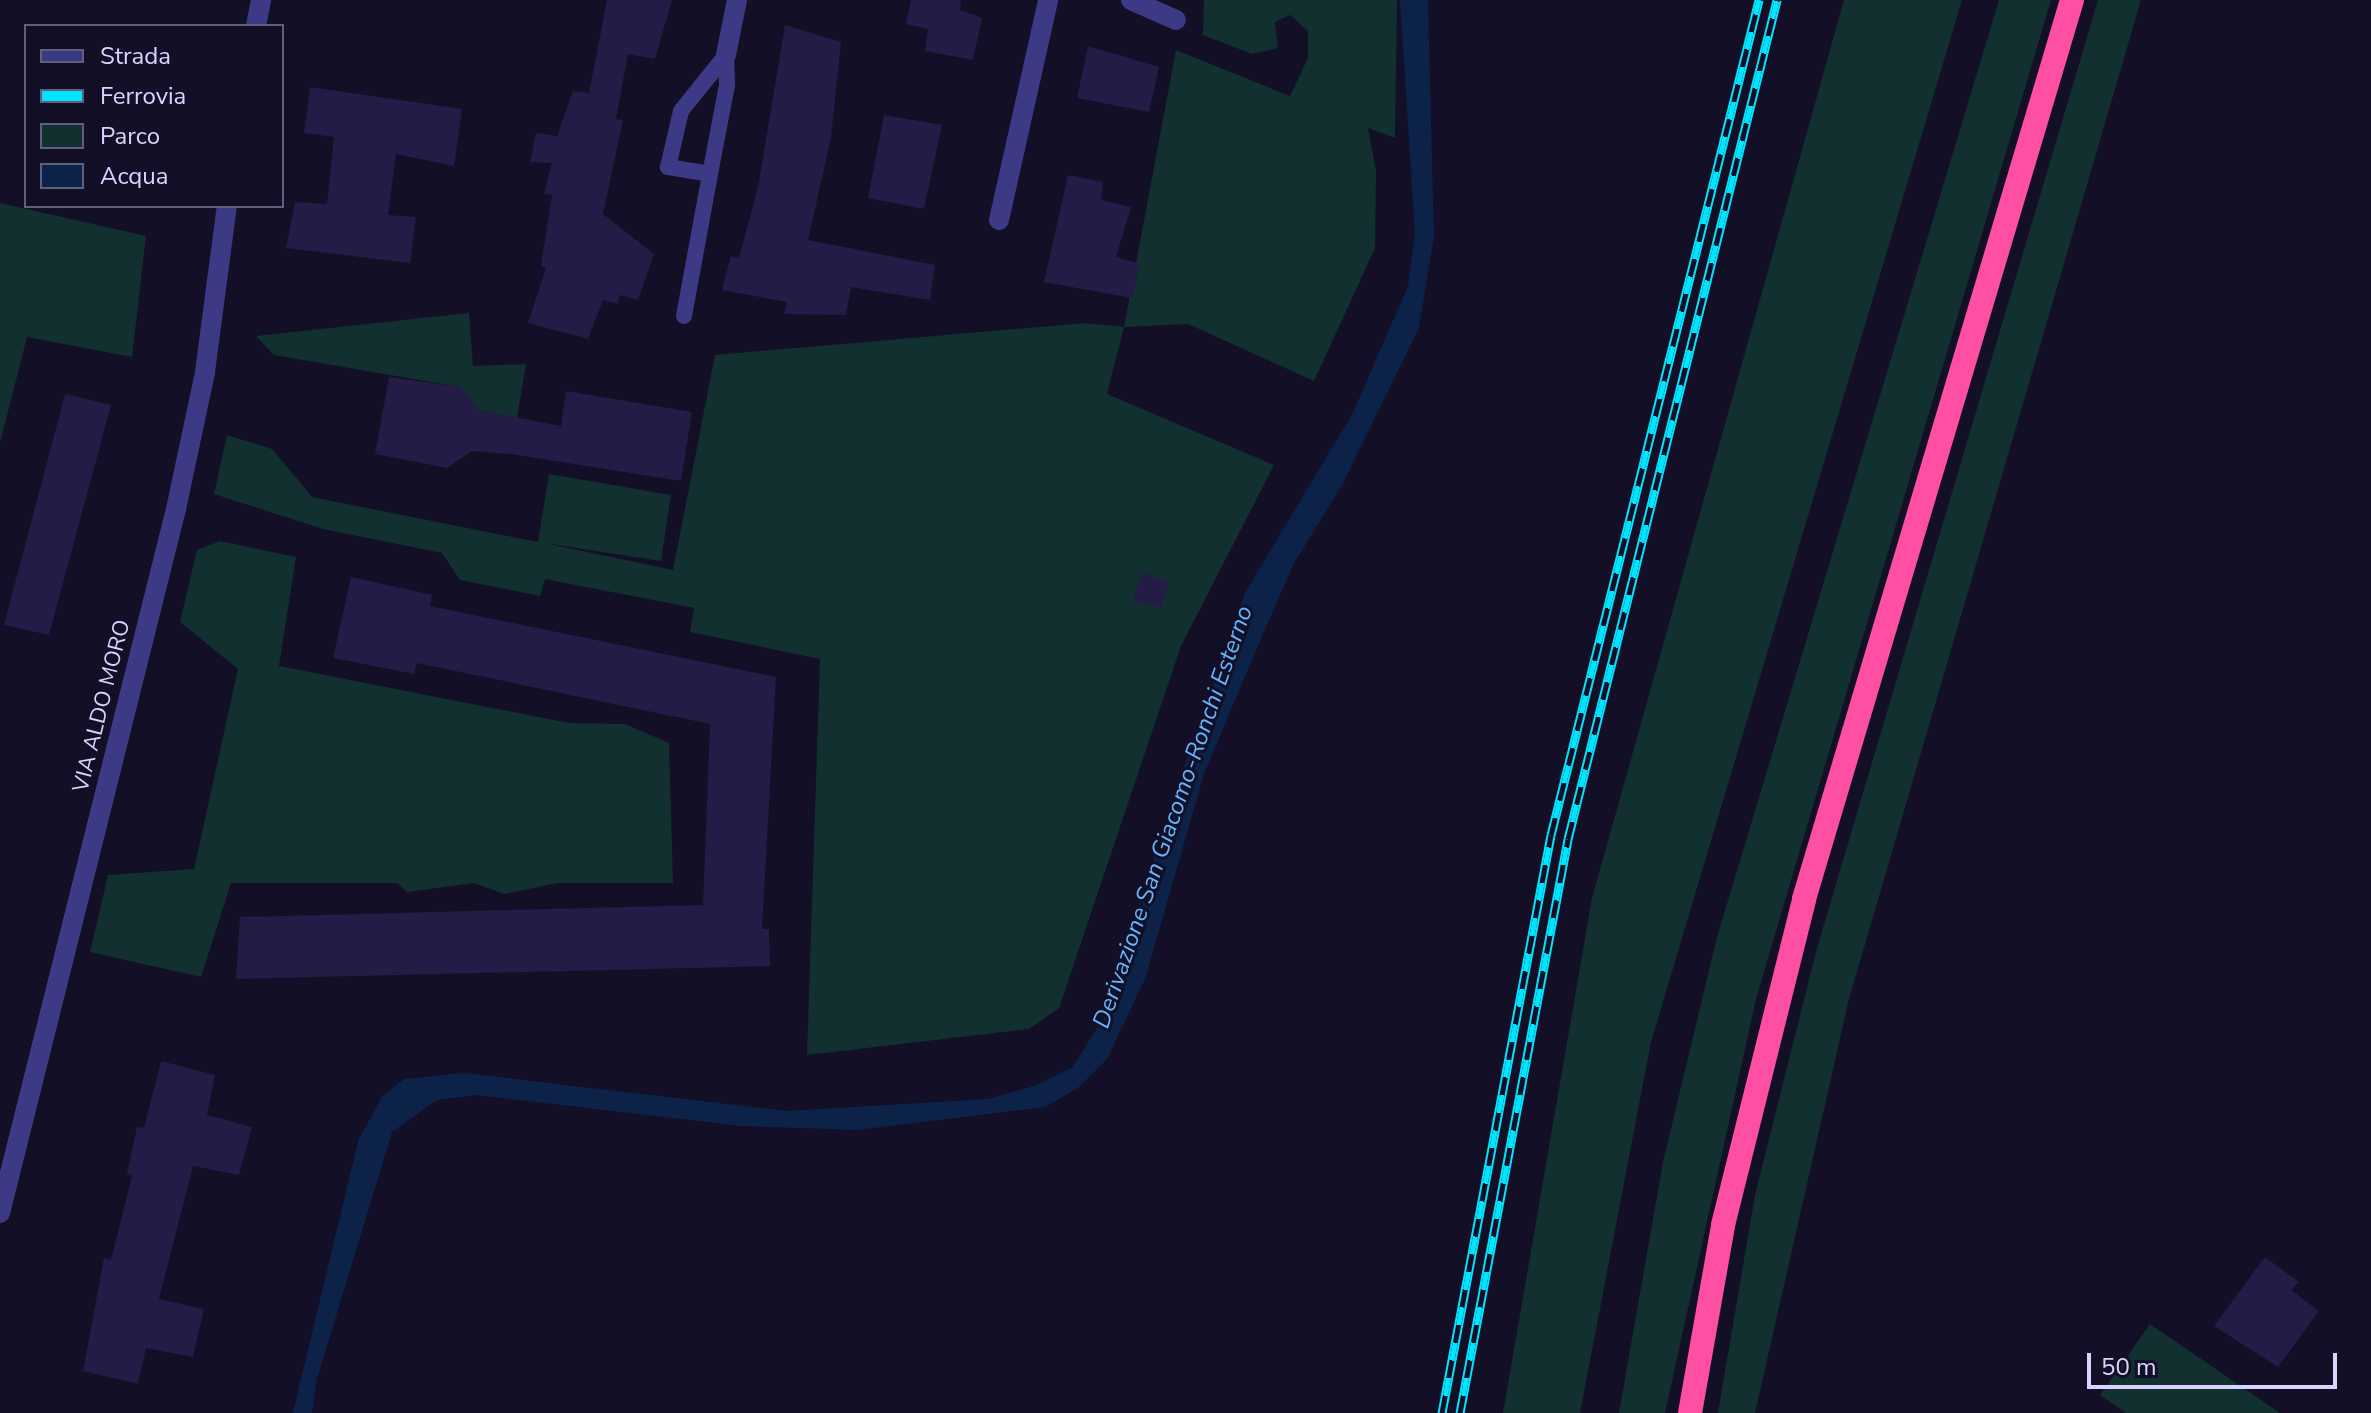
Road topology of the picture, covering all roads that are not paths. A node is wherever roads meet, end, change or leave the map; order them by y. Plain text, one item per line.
1 (261, 0) edge
2 (737, 0) edge
3 (1048, 0) edge
4 (1131, 0) edge
5 (2072, 0) edge
6 (1176, 20) dead end
7 (256, 24) edge
8 (726, 55) junction
9 (710, 174) junction
10 (227, 208) edge
11 (999, 220) dead end
12 (684, 316) dead end
13 (0, 1213) edge
14 (1690, 1413) edge

1 - 7 street
2 - 8 street
3 - 11 street
4 - 6 street
5 - 14 highway
8 - 9 lane
8 - 9 lane
9 - 12 lane
10 - 13 street, VIA ALDO MORO

